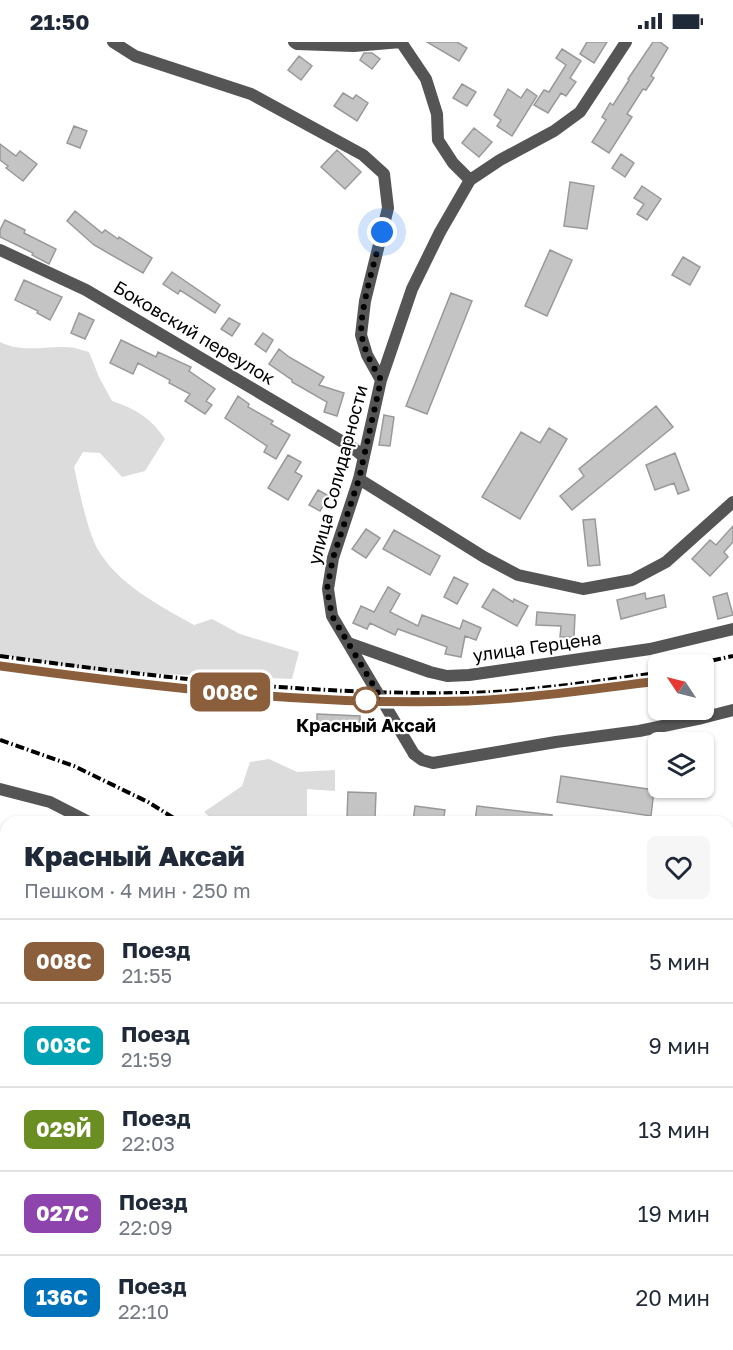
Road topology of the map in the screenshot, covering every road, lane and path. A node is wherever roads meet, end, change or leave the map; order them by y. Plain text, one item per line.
1 (113, 42) edge
2 (294, 42) edge
3 (401, 42) edge
4 (626, 42) edge
5 (470, 180) junction
6 (0, 250) edge
7 (381, 380) junction
8 (364, 457) junction
9 (359, 479) junction
10 (733, 502) edge
11 (733, 629) edge
12 (348, 643) junction
13 (733, 710) edge
14 (0, 789) edge
15 (77, 816) edge

1 - 7 street
2 - 3 street
3 - 5 street
4 - 5 street, улица Солидарности
5 - 7 street, улица Солидарности
6 - 8 street, Боковский переулок
7 - 8 street, улица Солидарности
8 - 9 street, улица Солидарности
9 - 10 street
9 - 12 street, улица Солидарности
11 - 12 street, улица Герцена
12 - 13 street, bridge
14 - 15 street

